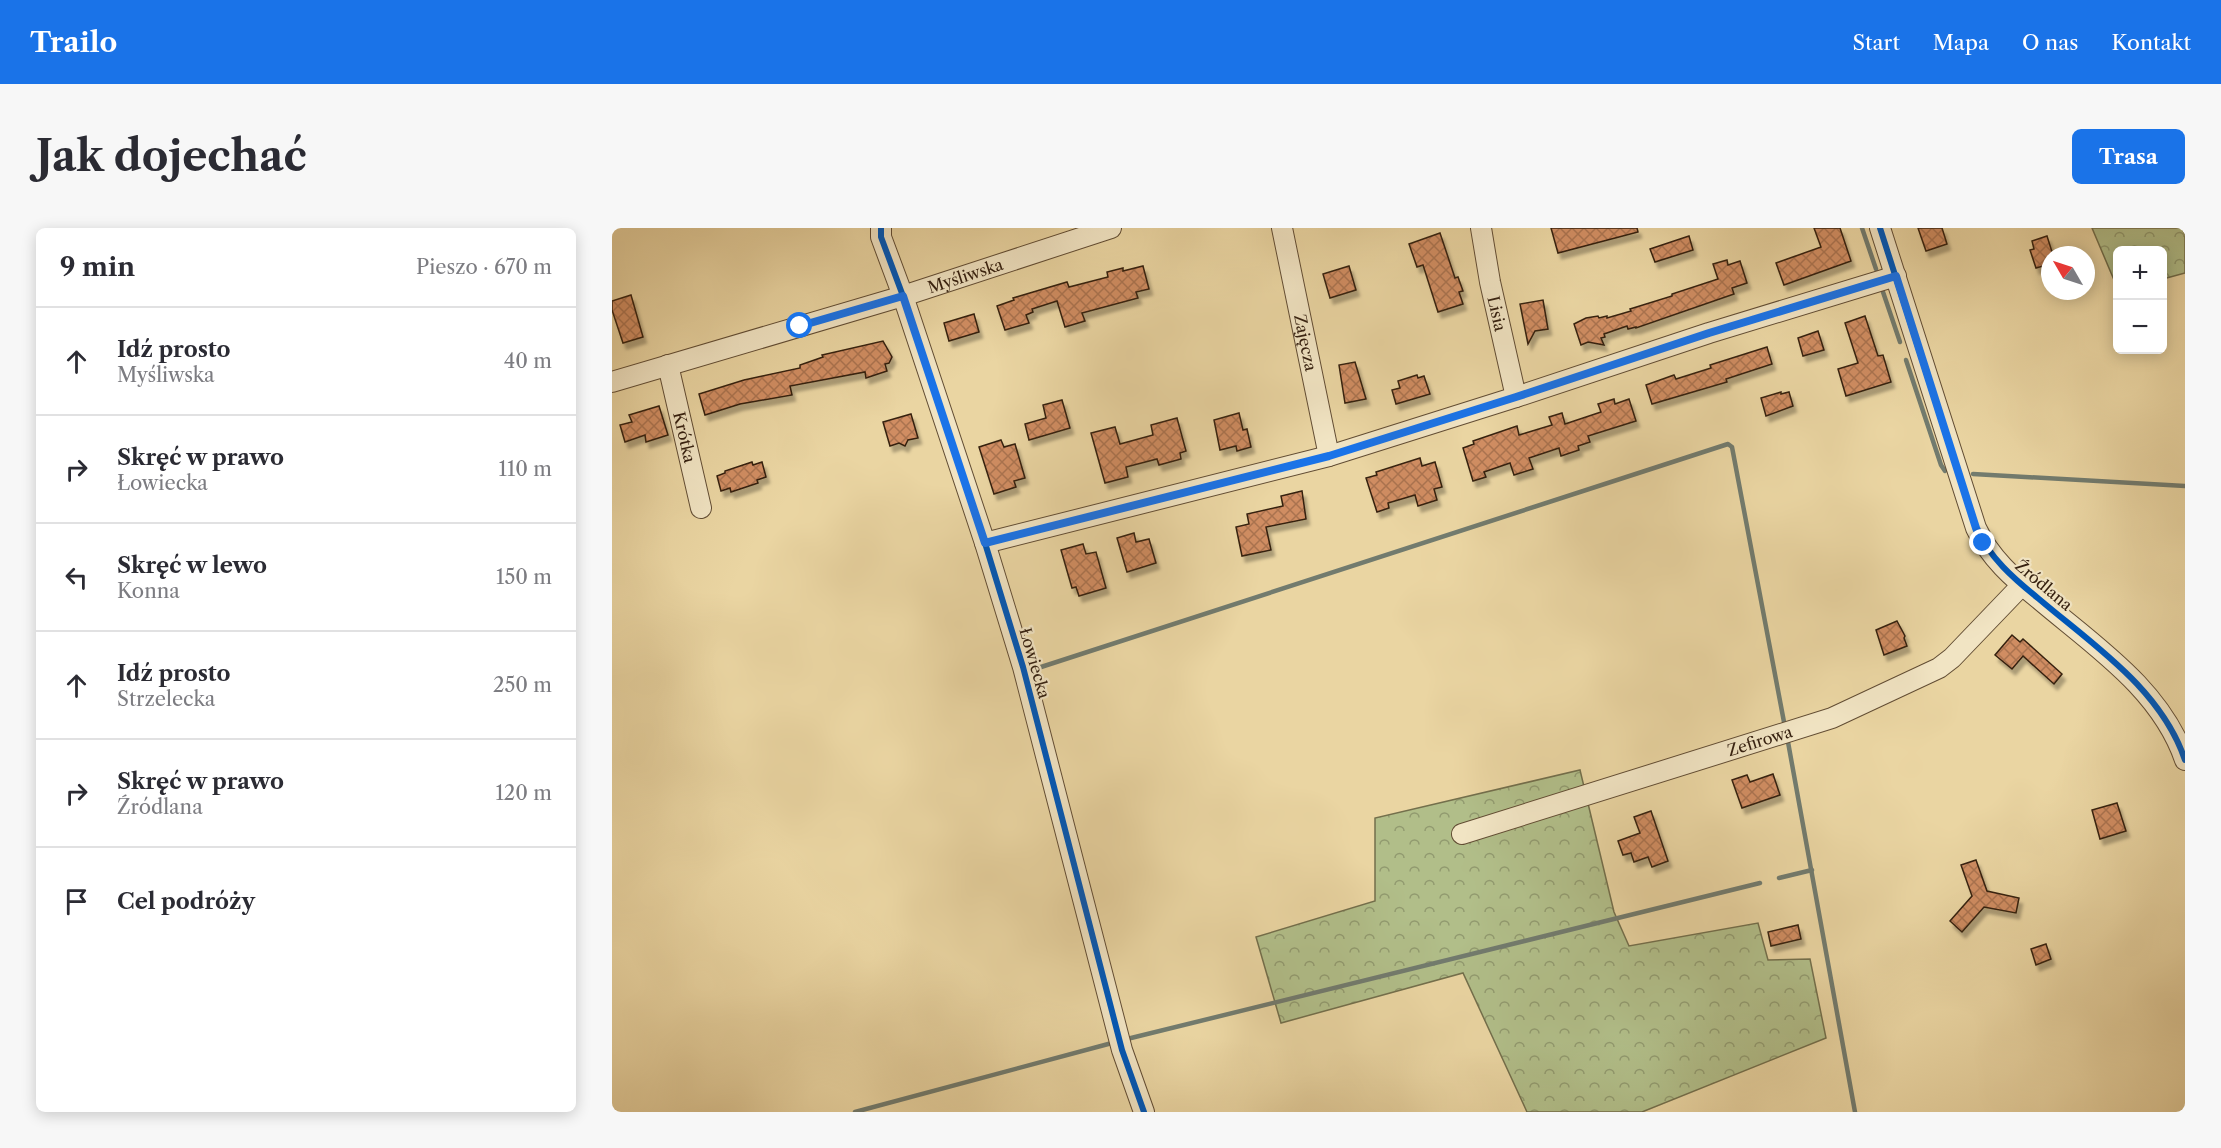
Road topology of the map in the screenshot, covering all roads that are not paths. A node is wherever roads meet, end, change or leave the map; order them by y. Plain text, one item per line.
1 (881, 228) edge
2 (1111, 228) edge
3 (1282, 228) edge
4 (1481, 228) edge
5 (1880, 228) edge
6 (1896, 276) junction
7 (903, 296) junction
8 (668, 365) junction
9 (612, 382) edge
10 (1516, 397) junction
11 (1329, 456) junction
12 (701, 508) dead end
13 (985, 543) junction
14 (2022, 585) junction
15 (2184, 757) edge
16 (1462, 834) dead end
17 (1144, 1112) edge

1 - 7 street, Łowiecka
2 - 7 street, Myśliwska
3 - 11 street, Zajęcza
4 - 10 street, Lisia
5 - 6 street, Źródlana
6 - 10 street
6 - 14 street, Źródlana
7 - 8 street, Myśliwska
7 - 13 street, Łowiecka
8 - 9 street, Myśliwska
8 - 12 street, Krótka
10 - 11 street
11 - 13 street
13 - 17 street, Łowiecka
14 - 15 street, Źródlana
14 - 16 street, Zefirowa

